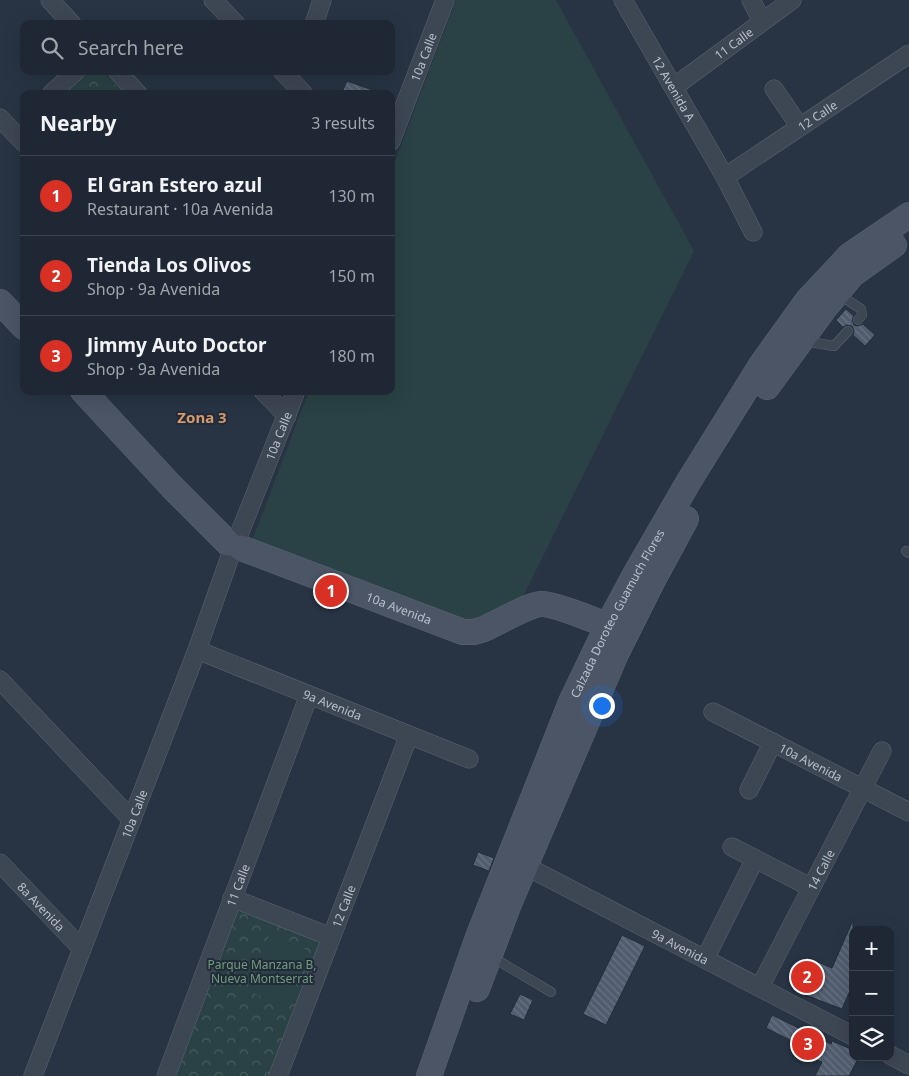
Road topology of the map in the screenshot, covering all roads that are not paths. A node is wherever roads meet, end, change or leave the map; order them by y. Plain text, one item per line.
1 (50, 0) edge
2 (213, 0) edge
3 (322, 0) edge
4 (445, 0) edge
5 (623, 0) edge
6 (751, 0) edge
7 (792, 0) edge
8 (68, 20) edge
9 (232, 20) edge
10 (315, 20) edge
11 (762, 20) junction
12 (909, 54) edge
13 (72, 75) edge
14 (121, 75) edge
15 (674, 87) junction
16 (774, 89) dead end
17 (55, 90) edge
18 (134, 90) edge
19 (12, 122) edge
20 (800, 127) junction
21 (395, 131) edge
22 (20, 136) edge
23 (725, 177) junction
24 (909, 215) edge
25 (754, 232) dead end
26 (909, 235) edge
27 (830, 288) junction
28 (0, 302) edge
29 (858, 320) dead end
30 (20, 324) edge
31 (848, 331) dead end
32 (801, 340) junction
33 (777, 356) junction
34 (87, 395) edge
35 (267, 395) edge
36 (295, 395) edge
37 (287, 416) junction
38 (234, 543) junction
39 (612, 639) junction
40 (197, 650) junction
41 (0, 680) edge
42 (309, 695) junction
43 (713, 712) dead end
44 (409, 735) junction
45 (773, 742) junction
46 (882, 751) dead end
47 (469, 758) dead end
48 (862, 788) junction
49 (749, 790) dead end
50 (909, 812) edge
51 (132, 820) junction
52 (732, 847) dead end
53 (755, 859) junction
54 (518, 862) junction
55 (0, 863) edge
56 (810, 887) junction
57 (232, 898) junction
58 (331, 937) junction
59 (82, 949) junction
60 (490, 956) junction
61 (705, 958) junction
62 (760, 987) junction
63 (551, 992) dead end
64 (849, 1034) edge
65 (894, 1057) edge
66 (909, 1065) edge
67 (33, 1076) edge
68 (166, 1076) edge
69 (278, 1076) edge
70 (429, 1076) edge
71 (446, 1076) edge

1 - 8 street
2 - 9 street
3 - 10 street
4 - 21 street, 10a Calle
5 - 15 street, 12 Avenida A
6 - 11 street
7 - 11 street, 11 Calle
11 - 15 street, 11 Calle
12 - 20 street, 12 Calle
13 - 17 street
14 - 18 street
15 - 23 street, 12 Avenida A
16 - 20 street
19 - 22 street
20 - 23 street, 12 Calle
23 - 25 street, 12 Avenida A
24 - 27 main road, Calzada Doroteo Guamuch Flores
26 - 27 main road, Calzada Doroteo Guamuch Flores
27 - 29 lane
27 - 32 main road, Calzada Doroteo Guamuch Flores
27 - 33 main road, Calzada Doroteo Guamuch Flores
28 - 30 main road
31 - 32 lane
32 - 33 main road, Calzada Doroteo Guamuch Flores
33 - 39 main road, Calzada Doroteo Guamuch Flores
34 - 38 main road, 10a Avenida
35 - 37 street
36 - 37 street, 10a Calle
37 - 38 street, 10a Calle
38 - 39 main road, 10a Avenida
38 - 40 street, 10a Calle
39 - 54 main road, Calzada Doroteo Guamuch Flores
40 - 42 street, 9a Avenida
40 - 51 street, 10a Calle
41 - 51 street
42 - 44 street, 9a Avenida
42 - 57 street, 11 Calle
43 - 45 street, 10a Avenida
44 - 47 street, 9a Avenida
44 - 58 street, 12 Calle
45 - 48 street, 10a Avenida
45 - 49 street
46 - 48 street, 14 Calle
48 - 50 street, 10a Avenida
48 - 56 street, 14 Calle
51 - 59 street, 10a Calle
52 - 53 street
53 - 56 street
53 - 61 street
54 - 60 main road, Calzada Doroteo Guamuch Flores
54 - 61 street, 9a Avenida
54 - 70 main road, Calzada Doroteo Guamuch Flores
55 - 59 street, 8a Avenida
56 - 62 street, 14 Calle
57 - 58 street
57 - 68 street, 11 Calle
58 - 69 street, 12 Calle
59 - 67 street, 10a Calle
60 - 63 lane
60 - 71 main road, Calzada Doroteo Guamuch Flores
61 - 62 street, 9a Avenida
62 - 64 street, 9a Avenida
65 - 66 street

